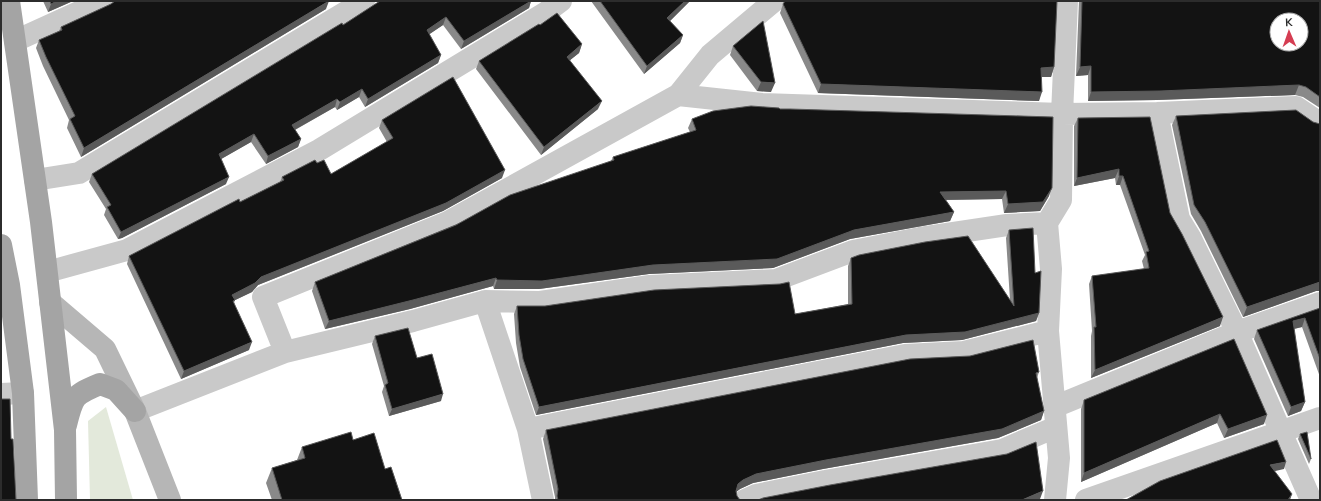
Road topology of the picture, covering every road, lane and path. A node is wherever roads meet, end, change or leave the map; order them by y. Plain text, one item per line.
1 (9, 1) edge
2 (103, 1) edge
3 (364, 1) edge
4 (561, 1) edge
5 (774, 1) edge
6 (1067, 1) edge
7 (15, 41) junction
8 (678, 94) junction
9 (1157, 113) junction
10 (1062, 114) junction
11 (1320, 121) edge
12 (35, 180) junction
13 (1047, 223) junction
14 (1, 245) edge
15 (47, 272) junction
16 (5, 285) edge
17 (485, 301) junction
18 (50, 302) junction
19 (1320, 303) edge
20 (1048, 332) junction
21 (1237, 332) junction
22 (285, 352) junction
23 (23, 392) junction
24 (1, 394) edge
25 (135, 411) junction
26 (1055, 417) junction
27 (1320, 418) edge
28 (528, 429) junction
29 (65, 430) junction
30 (1281, 432) junction
31 (27, 500) edge
32 (66, 500) edge
33 (170, 500) edge
34 (543, 500) edge
35 (745, 500) edge
36 (1055, 500) edge
37 (1086, 500) edge
38 (1311, 500) edge

1 - 7 main road
2 - 7 street
3 - 12 street
4 - 15 street
5 - 8 street
6 - 10 street
7 - 12 main road
8 - 10 street
8 - 22 street
9 - 10 street
9 - 11 street
9 - 21 street
10 - 13 street
12 - 15 main road
13 - 17 street
13 - 20 street
14 - 16 main road
15 - 18 main road
16 - 23 main road
17 - 22 street
17 - 28 street
18 - 25 street
18 - 29 main road
19 - 21 street
20 - 26 street
20 - 28 street
21 - 26 street
21 - 30 street
22 - 25 street
23 - 24 street
23 - 31 main road
25 - 29 main road
25 - 33 street
26 - 35 street
26 - 36 street
27 - 30 street
28 - 34 street
29 - 32 main road
30 - 37 street
30 - 38 street

